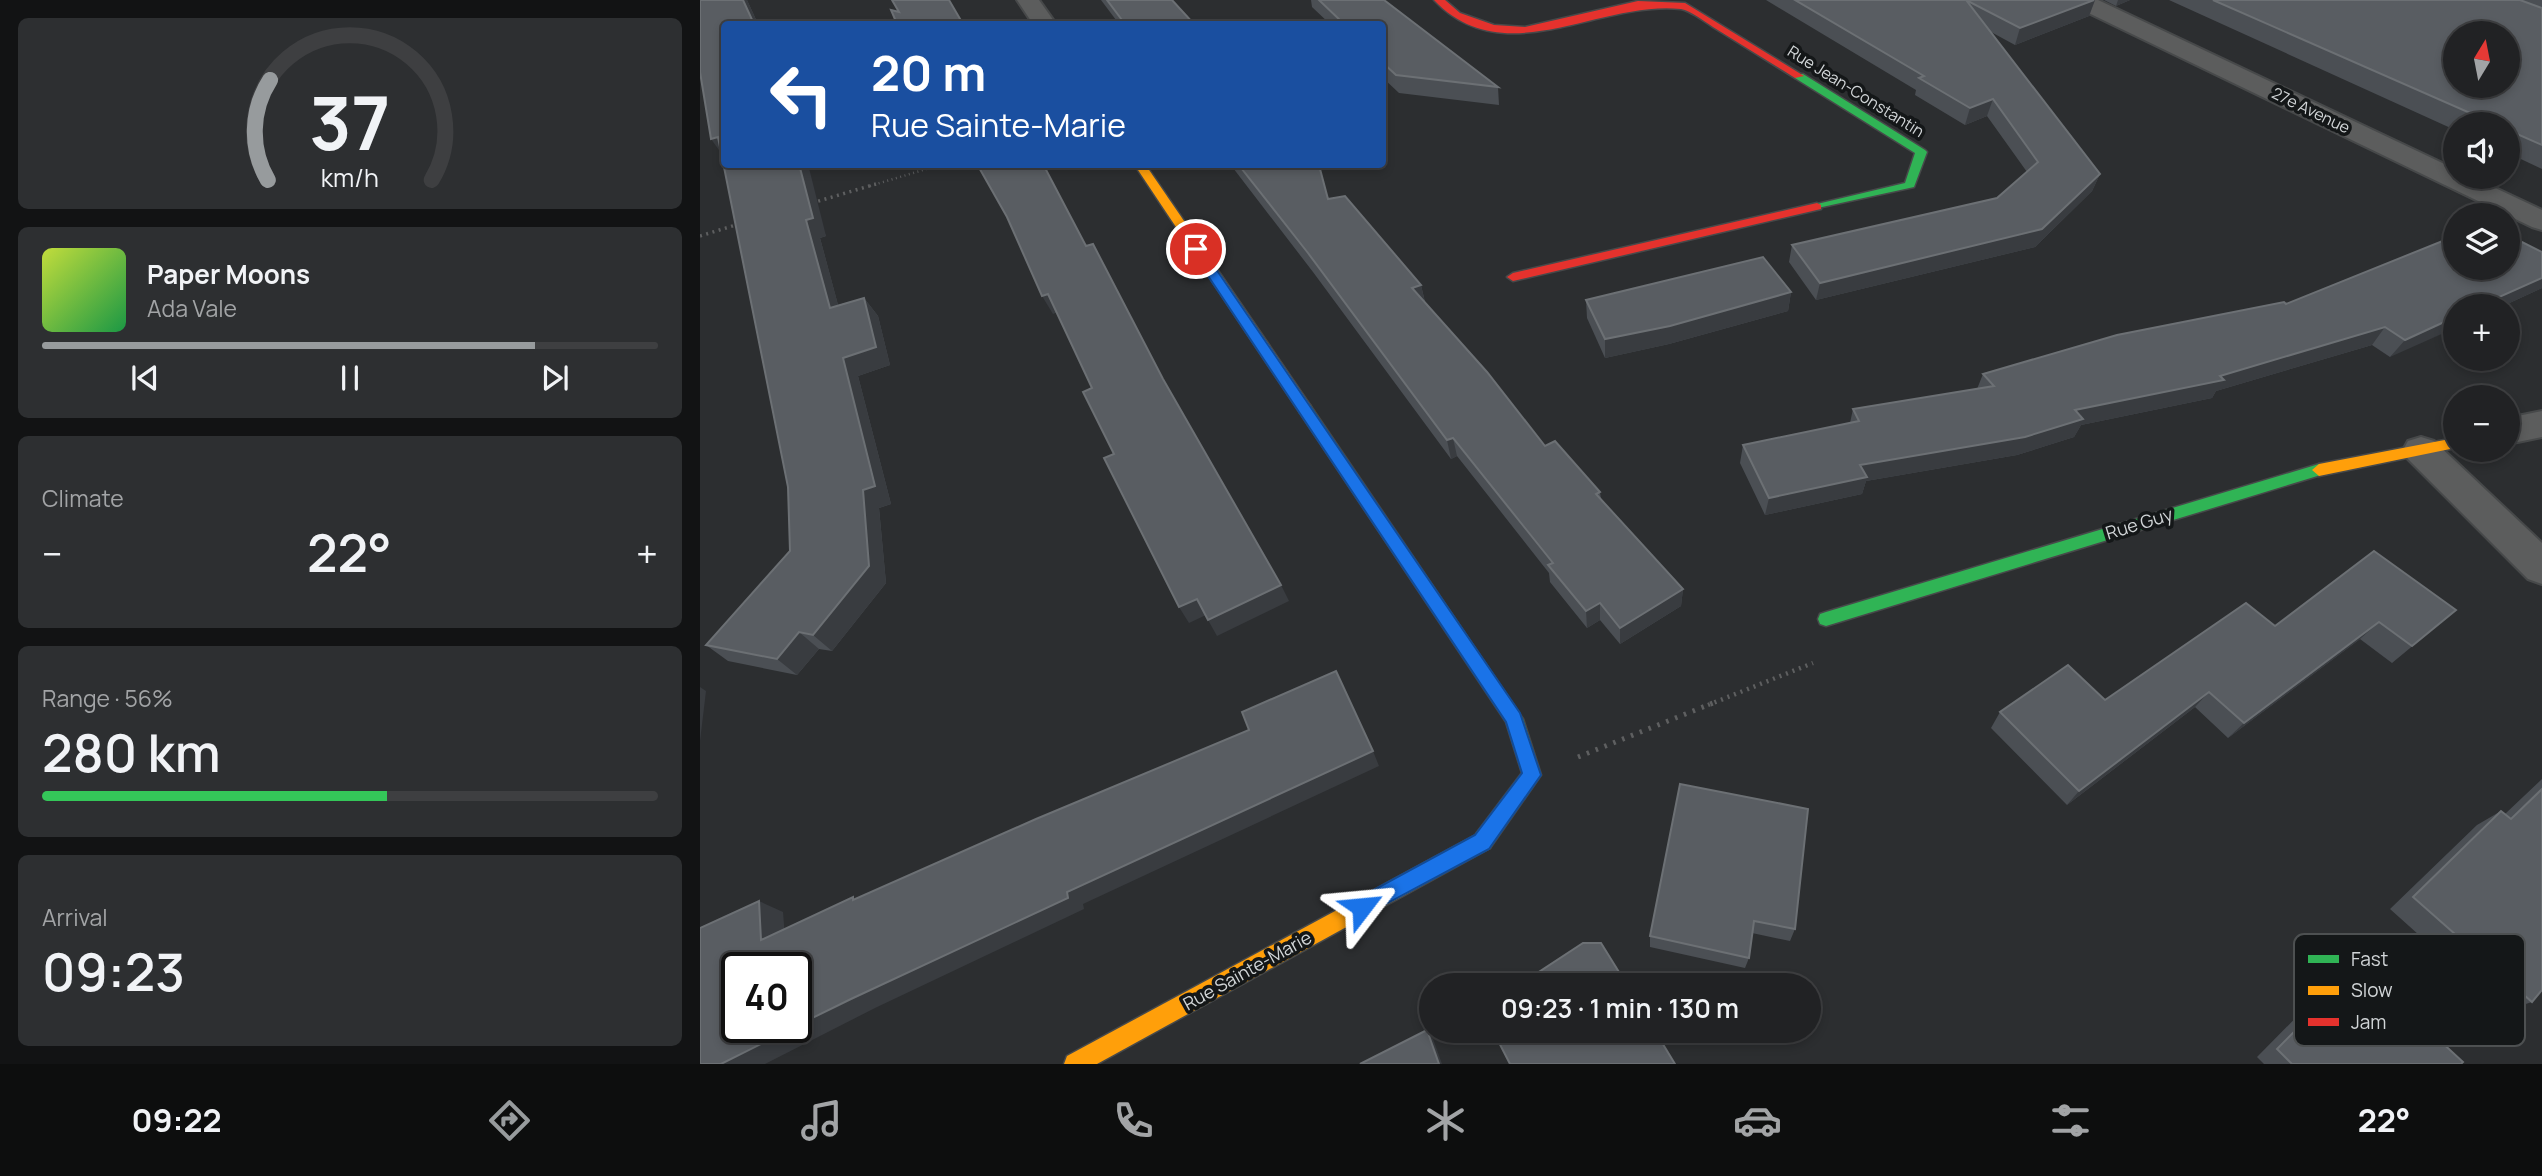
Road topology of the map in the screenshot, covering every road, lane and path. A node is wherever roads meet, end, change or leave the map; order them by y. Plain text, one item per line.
1 (1027, 0) edge
2 (1439, 0) edge
3 (2080, 0) edge
4 (1042, 21) edge
5 (930, 168) edge
6 (1142, 168) edge
7 (802, 206) edge
8 (751, 221) edge
9 (2542, 221) edge
10 (700, 236) edge
11 (1513, 276) dead end
12 (2542, 424) edge
13 (2520, 429) edge
14 (2438, 447) edge
15 (2542, 568) edge
16 (1826, 619) joint
17 (1532, 775) junction
18 (1075, 1064) edge

1 - 4 street
2 - 11 street, Rue Jean-Constantin
3 - 9 street, 27e Avenue
5 - 7 path
6 - 17 street
8 - 10 path
12 - 13 street
14 - 15 street
14 - 16 street, Rue Guy
16 - 17 path
17 - 18 street, Rue Sainte-Marie

